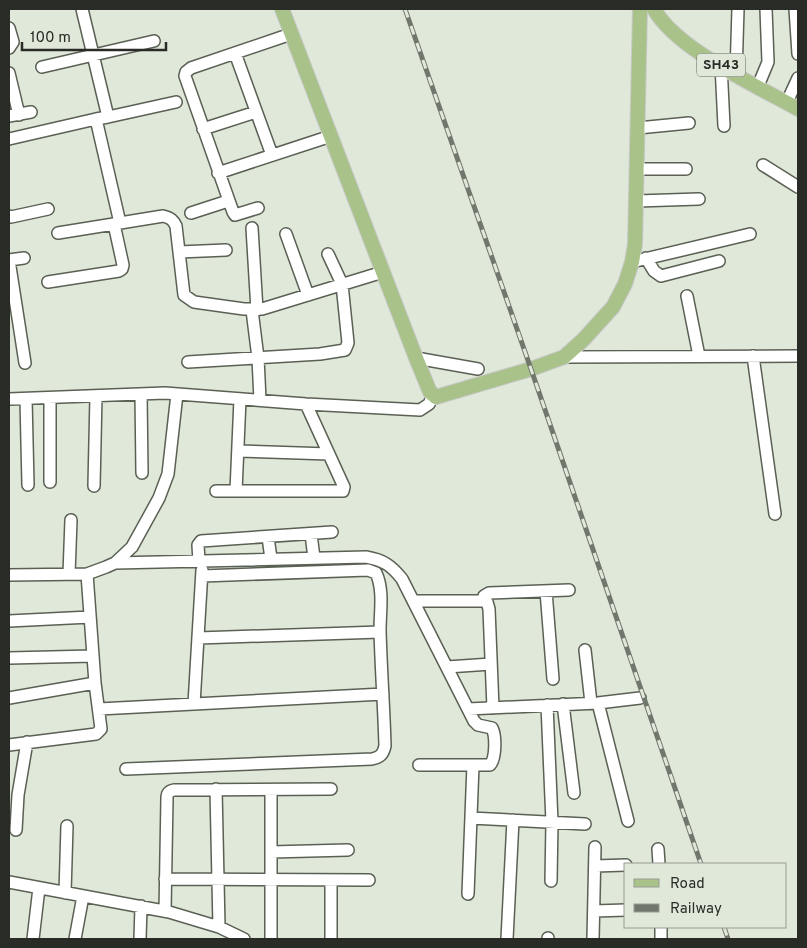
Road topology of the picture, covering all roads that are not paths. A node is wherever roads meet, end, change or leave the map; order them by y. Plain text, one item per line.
1 (82, 9) edge
2 (282, 9) edge
3 (640, 9) edge
4 (654, 9) edge
5 (738, 9) edge
6 (766, 9) edge
7 (795, 9) edge
8 (9, 28) edge
9 (291, 34) junction
10 (154, 41) dead end
11 (9, 48) edge
12 (235, 53) junction
13 (798, 54) edge
14 (93, 56) junction
15 (721, 65) junction
16 (42, 67) dead end
17 (9, 73) edge
18 (736, 74) junction
19 (798, 78) edge
20 (758, 86) junction
21 (176, 102) dead end
22 (792, 106) edge
23 (256, 112) junction
24 (20, 115) edge
25 (108, 117) junction
26 (96, 119) junction
27 (689, 123) dead end
28 (724, 126) dead end
29 (638, 128) junction
30 (203, 129) junction
31 (331, 136) junction
32 (9, 139) edge
33 (272, 155) junction
34 (763, 165) dead end
35 (638, 169) junction
36 (686, 169) dead end
37 (218, 173) junction
38 (798, 187) edge
39 (699, 199) dead end
40 (228, 201) junction
41 (637, 201) junction
42 (258, 208) dead end
43 (48, 209) dead end
44 (191, 213) dead end
45 (9, 216) edge
46 (117, 223) junction
47 (252, 228) dead end
48 (58, 233) dead end
49 (286, 234) dead end
50 (750, 234) dead end
51 (226, 250) dead end
52 (179, 252) junction
53 (328, 254) dead end
54 (24, 258) dead end
55 (646, 258) junction
56 (632, 262) junction
57 (719, 262) dead end
58 (383, 272) junction
59 (48, 282) dead end
60 (342, 284) junction
61 (308, 295) junction
62 (687, 296) dead end
63 (255, 310) junction
64 (564, 356) junction
65 (699, 356) junction
66 (753, 356) junction
67 (798, 356) edge
68 (258, 358) junction
69 (416, 358) junction
70 (188, 362) dead end
71 (25, 363) dead end
72 (478, 369) dead end
73 (141, 394) junction
74 (177, 394) junction
75 (96, 396) junction
76 (433, 396) junction
77 (50, 398) junction
78 (9, 399) edge
79 (26, 399) junction
80 (240, 399) junction
81 (260, 400) junction
82 (306, 404) junction
83 (238, 451) junction
84 (329, 454) junction
85 (142, 473) dead end
86 (50, 482) dead end
87 (28, 485) dead end
88 (94, 486) dead end
89 (216, 491) dead end
90 (236, 491) junction
91 (775, 514) dead end
92 (71, 520) dead end
93 (332, 532) dead end
94 (311, 534) junction
95 (268, 537) junction
96 (314, 558) junction
97 (271, 559) junction
98 (200, 561) junction
99 (115, 563) junction
100 (9, 574) edge
101 (69, 574) junction
102 (87, 574) junction
103 (202, 576) junction
104 (570, 590) dead end
105 (546, 591) junction
106 (413, 601) junction
107 (484, 601) junction
108 (90, 617) junction
109 (9, 621) edge
110 (380, 632) junction
111 (198, 638) junction
112 (585, 650) dead end
113 (93, 656) junction
114 (9, 658) edge
115 (491, 664) junction
116 (447, 667) junction
117 (553, 679) dead end
118 (95, 684) junction
119 (384, 694) junction
120 (9, 698) edge
121 (640, 698) dead end
122 (594, 703) junction
123 (194, 704) junction
124 (563, 704) junction
125 (547, 705) junction
126 (493, 708) junction
127 (99, 709) junction
128 (468, 709) junction
129 (27, 742) junction
130 (9, 744) edge
131 (419, 765) dead end
132 (473, 765) junction
133 (126, 769) dead end
134 (331, 789) dead end
135 (216, 790) junction
136 (270, 790) junction
137 (574, 794) dead end
138 (471, 818) junction
139 (513, 820) junction
140 (628, 821) dead end
141 (552, 822) junction
142 (585, 824) dead end
143 (67, 826) dead end
144 (16, 830) dead end
145 (595, 846) dead end
146 (658, 849) dead end
147 (348, 850) dead end
148 (271, 852) junction
149 (659, 863) edge
150 (624, 865) edge
151 (595, 866) junction
152 (165, 879) junction
153 (218, 879) junction
154 (271, 880) junction
155 (330, 880) junction
156 (370, 880) dead end
157 (551, 881) dead end
158 (9, 882) edge
159 (39, 888) junction
160 (66, 893) junction
161 (468, 894) dead end
162 (83, 896) junction
163 (140, 906) junction
164 (624, 910) edge
165 (165, 911) junction
166 (594, 911) junction
167 (219, 927) junction
168 (33, 939) edge
169 (76, 939) edge
170 (140, 939) edge
171 (241, 939) edge
172 (271, 939) edge
173 (331, 939) edge
174 (507, 939) edge
175 (593, 939) edge

1 - 14 street
2 - 9 main road
3 - 29 main road
4 - 15 main road, SH43
5 - 18 street
6 - 20 street
7 - 13 street
8 - 11 street
9 - 12 street
9 - 31 main road
10 - 14 street
12 - 23 street
12 - 30 street
14 - 16 street
14 - 25 street
15 - 18 main road, SH43
15 - 28 street
17 - 24 street
18 - 20 main road, SH43
19 - 22 street
20 - 22 main road, SH43
21 - 25 street
23 - 30 street
23 - 33 street
25 - 26 street
26 - 32 street
26 - 46 street
27 - 29 street
29 - 35 main road
30 - 37 street
31 - 33 street
31 - 58 main road
33 - 37 street
34 - 38 street
35 - 36 street
35 - 41 main road
37 - 40 street
39 - 41 street
40 - 42 street
40 - 44 street
41 - 56 main road
43 - 45 street
46 - 48 street
46 - 52 street
46 - 59 street
47 - 63 street
49 - 61 street
50 - 55 street
51 - 52 street
52 - 63 street
53 - 60 street
54 - 71 street
55 - 56 street
55 - 57 street
56 - 64 main road
58 - 60 street
58 - 69 main road
60 - 61 street
60 - 68 street
61 - 63 street
62 - 65 street
63 - 68 street
64 - 65 street
64 - 76 main road
65 - 66 street
66 - 67 street
66 - 91 street
68 - 70 street
68 - 81 street
69 - 72 street
69 - 76 main road
73 - 74 street
73 - 75 street
73 - 85 street
74 - 80 street
74 - 99 street
75 - 77 street
75 - 88 street
76 - 82 street
77 - 79 street
77 - 86 street
78 - 79 street
79 - 87 street
80 - 81 street
80 - 83 street
81 - 82 street
82 - 84 street
83 - 84 street
83 - 90 street
84 - 90 street
89 - 90 street
92 - 101 street
93 - 94 street
94 - 95 street
94 - 96 street
95 - 97 street
95 - 98 street
96 - 97 street
96 - 106 street
97 - 98 street
98 - 99 street
98 - 103 street
99 - 102 street
100 - 101 street
101 - 102 street
102 - 108 street
103 - 110 street
103 - 111 street
104 - 105 street
105 - 107 street
105 - 117 street
106 - 107 street
106 - 116 street
107 - 115 street
108 - 109 street
108 - 113 street
110 - 111 street
110 - 119 street
111 - 123 street
112 - 122 street
113 - 114 street
113 - 118 street
115 - 116 street
115 - 126 street
116 - 128 street
118 - 120 street
118 - 127 street
119 - 123 street
119 - 133 street
121 - 122 street
122 - 124 street
122 - 140 street
123 - 127 street
124 - 125 street
124 - 137 street
125 - 126 street
125 - 141 street
126 - 128 street
127 - 129 street
128 - 132 street
129 - 130 street
129 - 144 street
131 - 132 street
132 - 138 street
134 - 136 street
135 - 136 street
135 - 152 street
135 - 153 street
136 - 148 street
138 - 139 street
138 - 161 street
139 - 141 street
139 - 174 street
141 - 142 street
141 - 157 street
143 - 160 street
145 - 151 street
146 - 149 street
147 - 148 street
148 - 154 street
150 - 151 street
151 - 166 street
152 - 153 street
152 - 165 street
153 - 154 street
153 - 167 street
154 - 155 street
154 - 172 street
155 - 156 street
155 - 173 street
158 - 159 street
159 - 160 street
159 - 168 street
160 - 162 street
162 - 163 street
162 - 169 street
163 - 165 street
163 - 170 street
164 - 166 street
165 - 167 street
166 - 175 street
167 - 171 street

